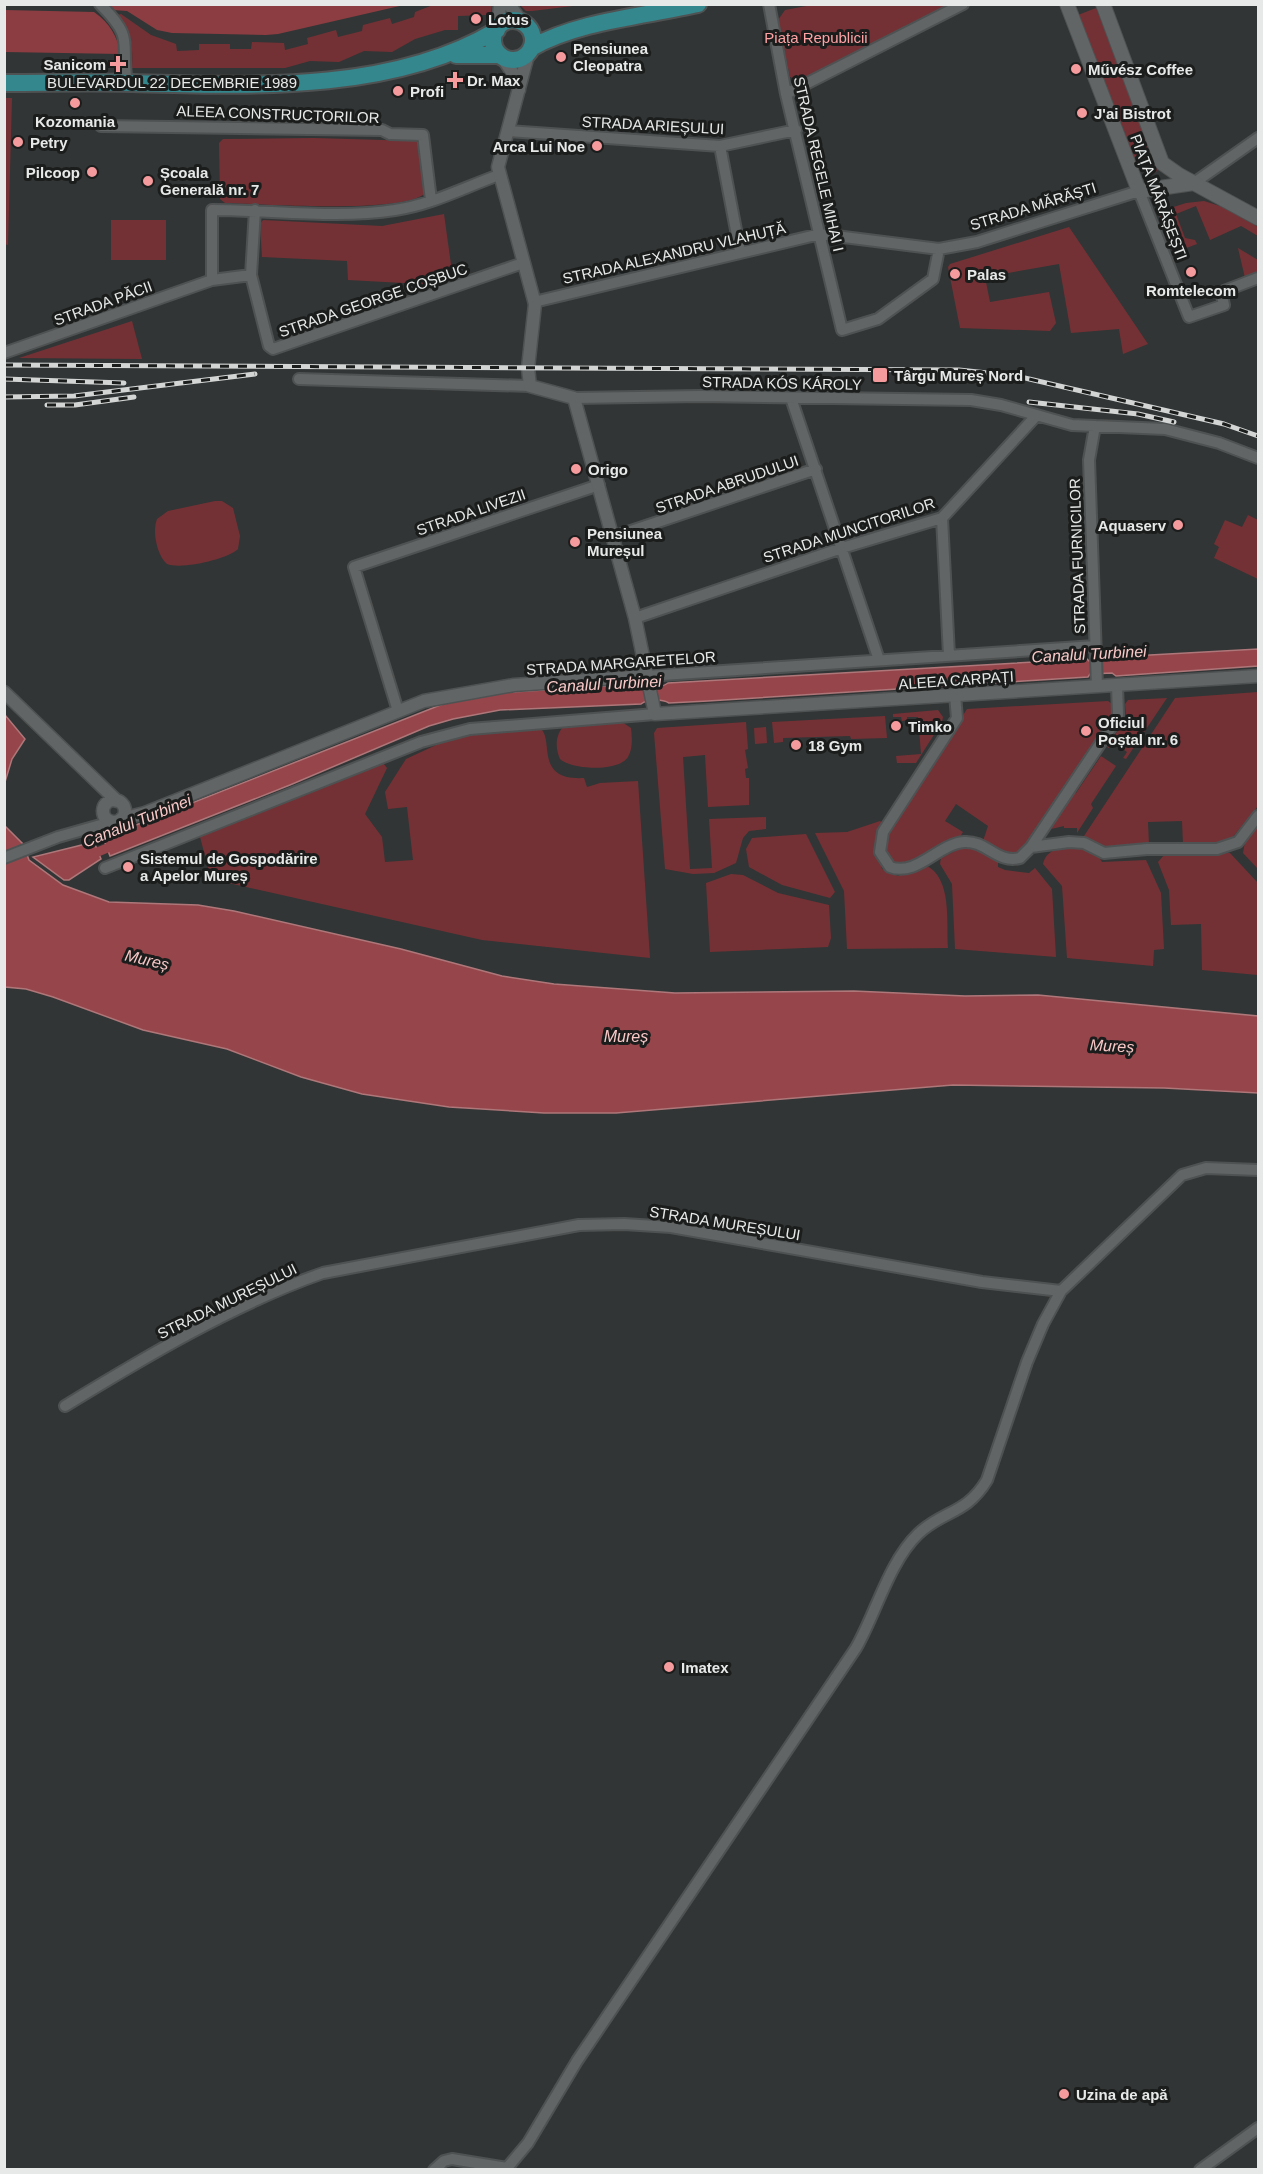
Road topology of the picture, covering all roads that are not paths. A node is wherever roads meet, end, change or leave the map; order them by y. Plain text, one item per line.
1 (100, 4) edge
2 (500, 4) edge
3 (509, 4) edge
4 (698, 4) edge
5 (769, 4) edge
6 (963, 4) edge
7 (1067, 4) edge
8 (1103, 4) edge
9 (523, 23) junction
10 (497, 29) junction
11 (576, 29) junction
12 (530, 50) junction
13 (445, 55) junction
14 (501, 56) junction
15 (4, 83) edge
16 (127, 83) junction
17 (519, 91) junction
18 (786, 94) junction
19 (101, 126) dead end
20 (795, 130) junction
21 (508, 131) junction
22 (1258, 138) edge
23 (720, 146) junction
24 (499, 175) junction
25 (1194, 183) junction
26 (1139, 191) junction
27 (431, 200) junction
28 (255, 210) junction
29 (1258, 218) edge
30 (820, 234) junction
31 (939, 249) junction
32 (740, 251) junction
33 (523, 263) junction
34 (251, 275) junction
35 (1258, 278) edge
36 (212, 280) junction
37 (534, 302) junction
38 (4, 353) edge
39 (299, 379) dead end
40 (530, 386) junction
41 (574, 398) junction
42 (791, 398) junction
43 (1036, 416) junction
44 (1095, 426) junction
45 (1258, 458) edge
46 (816, 469) junction
47 (598, 485) junction
48 (942, 518) junction
49 (613, 537) junction
50 (842, 548) junction
51 (635, 618) junction
52 (1095, 651) junction
53 (949, 656) junction
54 (879, 660) junction
55 (1258, 676) edge
56 (649, 681) junction
57 (1097, 683) junction
58 (1117, 686) junction
59 (4, 692) edge
60 (956, 695) junction
61 (654, 710) junction
62 (398, 711) junction
63 (117, 813) junction
64 (1258, 816) edge
65 (1031, 847) junction
66 (4, 858) edge
67 (105, 868) dead end
68 (1258, 1170) edge
69 (1061, 1291) junction
70 (65, 1406) dead end
71 (1258, 2128) edge
72 (1215, 2165) edge
73 (434, 2169) edge
74 (1200, 2169) edge

1 - 16 street
2 - 10 street
3 - 9 street
4 - 11 main road
5 - 18 street, STRADA REGELE MIHAI I
6 - 18 street
7 - 26 main road, PIAȚA MĂRĂȘEȘTI
8 - 25 main road, PIAȚA MĂRĂȘEȘTI
9 - 10 main road, BULEVARDUL 22 DECEMBRIE 1989
9 - 11 main road
9 - 12 main road
10 - 13 main road, BULEVARDUL 22 DECEMBRIE 1989
10 - 14 main road
11 - 12 main road
12 - 14 main road, BULEVARDUL 22 DECEMBRIE 1989
12 - 17 street
13 - 14 main road, BULEVARDUL 22 DECEMBRIE 1989
13 - 16 main road, BULEVARDUL 22 DECEMBRIE 1989
14 - 17 street
15 - 16 main road, BULEVARDUL 22 DECEMBRIE 1989
17 - 21 street
18 - 20 street, STRADA REGELE MIHAI I
19 - 27 street, ALEEA CONSTRUCTORILOR
20 - 23 street, STRADA ARIEȘULUI
20 - 30 street, STRADA REGELE MIHAI I
21 - 23 street, STRADA ARIEȘULUI
21 - 24 street
22 - 25 street, STRADA MĂRĂȘTI
23 - 32 street
24 - 27 street
24 - 33 street
25 - 26 main road, STRADA MĂRĂȘTI
25 - 29 main road, PIAȚA MĂRĂȘEȘTI
26 - 31 street, STRADA MĂRĂȘTI
26 - 35 street, PIAȚA MĂRĂȘEȘTI
27 - 28 street
28 - 34 street, STRADA GEORGE COȘBUC
28 - 36 street
30 - 31 street, STRADA MĂRĂȘTI
30 - 31 street, STRADA REGELE MIHAI I
30 - 32 street, STRADA ALEXANDRU VLAHUȚĂ
32 - 37 street, STRADA ALEXANDRU VLAHUȚĂ
33 - 34 street, STRADA GEORGE COȘBUC
33 - 37 street
34 - 36 street
36 - 38 street, STRADA PĂCII
37 - 40 street
39 - 40 street, STRADA KÓS KÁROLY
40 - 41 street, STRADA KÓS KÁROLY
41 - 42 street, STRADA KÓS KÁROLY
41 - 47 street
42 - 43 street, STRADA KÓS KÁROLY
42 - 46 street
43 - 44 street, STRADA KÓS KÁROLY
43 - 48 street, STRADA MUNCITORILOR
44 - 45 street, STRADA KÓS KÁROLY
44 - 52 street, STRADA FURNICILOR
46 - 49 street, STRADA ABRUDULUI
46 - 50 street
47 - 49 street
47 - 62 street, STRADA LIVEZII
48 - 50 street, STRADA MUNCITORILOR
48 - 53 street
49 - 51 street
50 - 51 street, STRADA MUNCITORILOR
50 - 54 street
51 - 56 street
52 - 53 street, STRADA MARGARETELOR
52 - 57 street, STRADA FURNICILOR
53 - 54 street, STRADA MARGARETELOR
54 - 56 street, STRADA MARGARETELOR
55 - 58 street, ALEEA CARPAȚI
56 - 61 street
56 - 62 street, STRADA MARGARETELOR
57 - 58 street, ALEEA CARPAȚI
57 - 60 street, ALEEA CARPAȚI
58 - 65 street
59 - 63 street
60 - 61 street, ALEEA CARPAȚI
60 - 65 street
61 - 67 street
62 - 63 street, STRADA MARGARETELOR
63 - 66 street
64 - 65 street
68 - 69 street
69 - 70 street, STRADA MUREȘULUI
69 - 73 street
71 - 72 street
72 - 74 street

